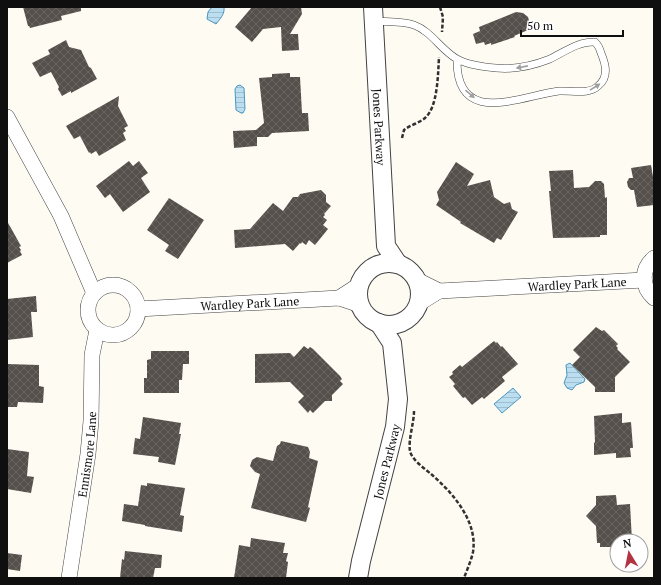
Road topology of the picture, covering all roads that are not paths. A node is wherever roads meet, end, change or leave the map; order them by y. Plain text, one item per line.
1 (374, 14) edge
2 (457, 59) junction
3 (7, 117) edge
4 (386, 246) junction
5 (654, 258) edge
6 (398, 264) junction
7 (374, 266) junction
8 (417, 280) junction
9 (644, 280) junction
10 (359, 285) junction
11 (439, 291) junction
12 (94, 293) junction
13 (339, 298) junction
14 (654, 298) edge
15 (418, 304) junction
16 (360, 305) junction
17 (138, 309) junction
18 (400, 322) junction
19 (379, 323) junction
20 (97, 330) junction
21 (392, 343) junction
22 (69, 578) edge
23 (358, 578) edge

1 - 2 lane
1 - 4 street, Jones Parkway
2 -> 2 lane
3 - 12 street
4 - 6 street
4 - 7 street
5 - 9 street
6 - 7 street
6 - 8 street
7 - 10 street
8 - 11 street, Wardley Park Lane
8 - 15 street
9 - 11 street, Wardley Park Lane
9 - 14 street
10 - 13 street
10 - 16 street
11 - 15 street, Wardley Park Lane
12 - 17 street
12 - 20 street
13 - 16 street, Wardley Park Lane
13 - 17 street, Wardley Park Lane
15 - 18 street
16 - 19 street
17 - 20 street
18 - 19 street
18 - 21 street, Jones Parkway
19 - 21 street, Jones Parkway
20 - 22 street, Ennismore Lane
21 - 23 street, Jones Parkway

